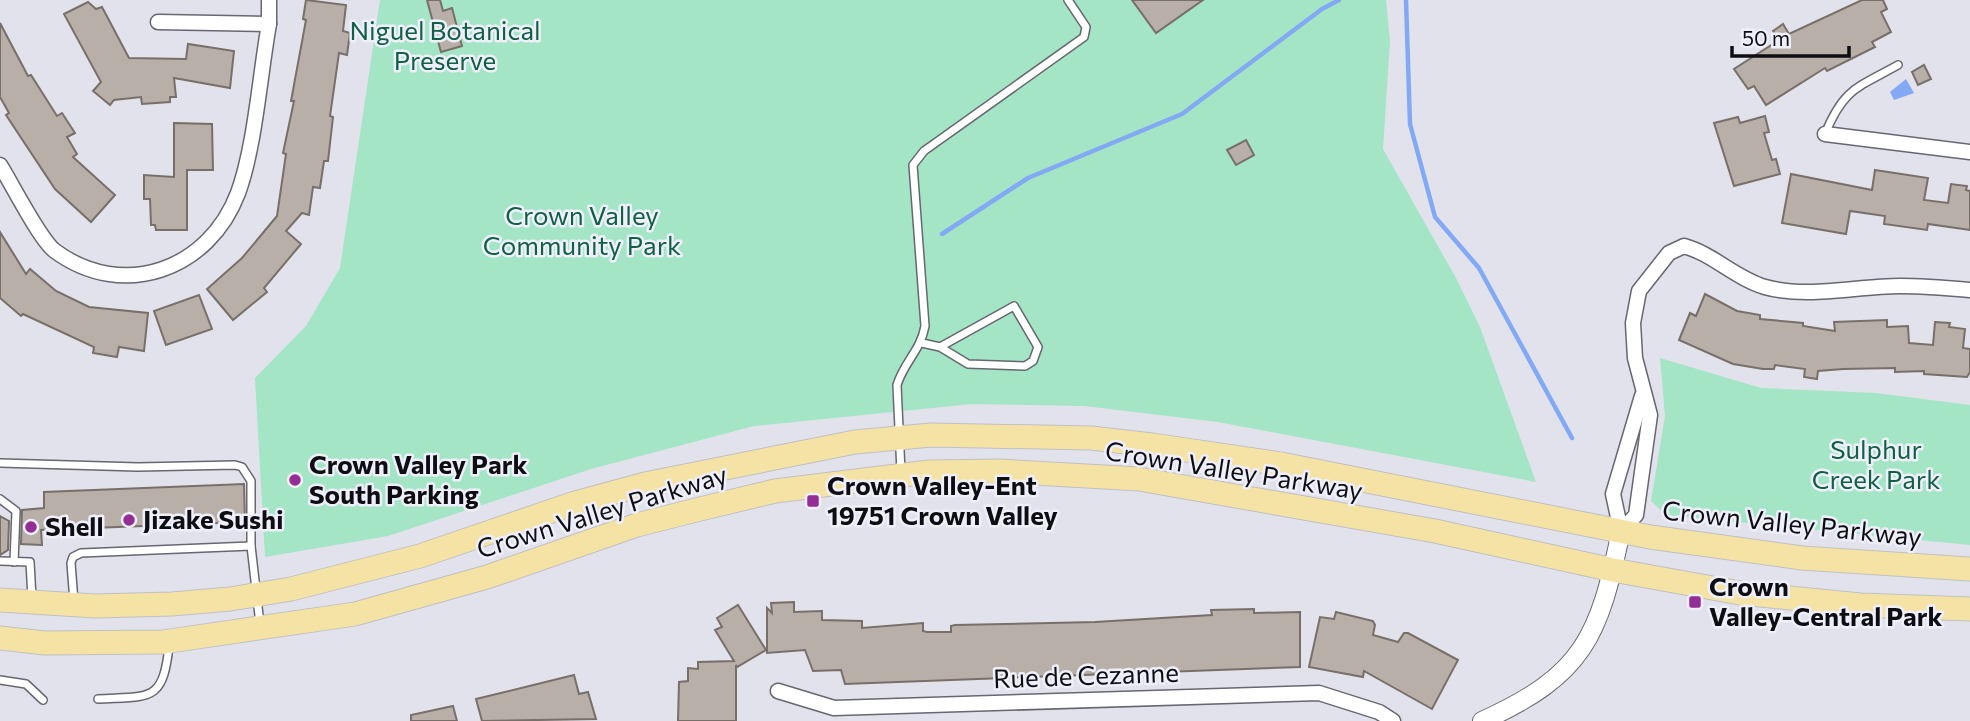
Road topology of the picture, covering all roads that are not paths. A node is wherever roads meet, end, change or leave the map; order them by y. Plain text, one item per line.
1 (269, 0) edge
2 (1068, 0) edge
3 (158, 22) dead end
4 (269, 24) junction
5 (1898, 65) dead end
6 (1825, 134) joint
7 (1970, 152) edge
8 (0, 165) edge
9 (1970, 290) edge
10 (922, 343) junction
11 (940, 347) junction
12 (1642, 396) junction
13 (899, 438) junction
14 (0, 463) edge
15 (902, 475) junction
16 (0, 499) edge
17 (1621, 531) junction
18 (251, 546) junction
19 (0, 561) edge
20 (14, 562) junction
21 (1970, 569) edge
22 (1613, 570) junction
23 (256, 595) junction
24 (0, 600) edge
25 (32, 601) junction
26 (75, 603) junction
27 (1970, 609) edge
28 (260, 628) junction
29 (0, 638) edge
30 (170, 641) junction
31 (0, 680) edge
32 (778, 691) dead end
33 (98, 699) dead end
34 (43, 700) dead end
35 (1393, 721) edge
36 (1482, 721) edge

1 - 4 street
2 - 10 lane
3 - 4 street
4 - 8 street
5 - 6 lane
6 - 7 street
9 - 12 street
10 - 11 lane
10 - 13 lane
11 - 11 lane
12 - 17 street
12 - 17 street
13 - 15 lane
13 - 17 main road, Crown Valley Parkway
13 - 23 main road, Crown Valley Parkway
14 - 18 lane
15 - 22 main road, Crown Valley Parkway
15 - 28 main road, Crown Valley Parkway
16 - 20 lane
17 - 21 main road, Crown Valley Parkway
17 - 22 street
18 - 23 lane
18 - 26 lane
19 - 20 lane
20 - 25 lane
22 - 27 main road, Crown Valley Parkway
22 - 36 street
23 - 26 main road, Crown Valley Parkway
23 - 28 lane
24 - 25 main road, Crown Valley Parkway
25 - 26 main road, Crown Valley Parkway
28 - 30 main road, Crown Valley Parkway
29 - 30 main road, Crown Valley Parkway
30 - 33 lane
31 - 34 lane
32 - 35 street, Rue de Cezanne

